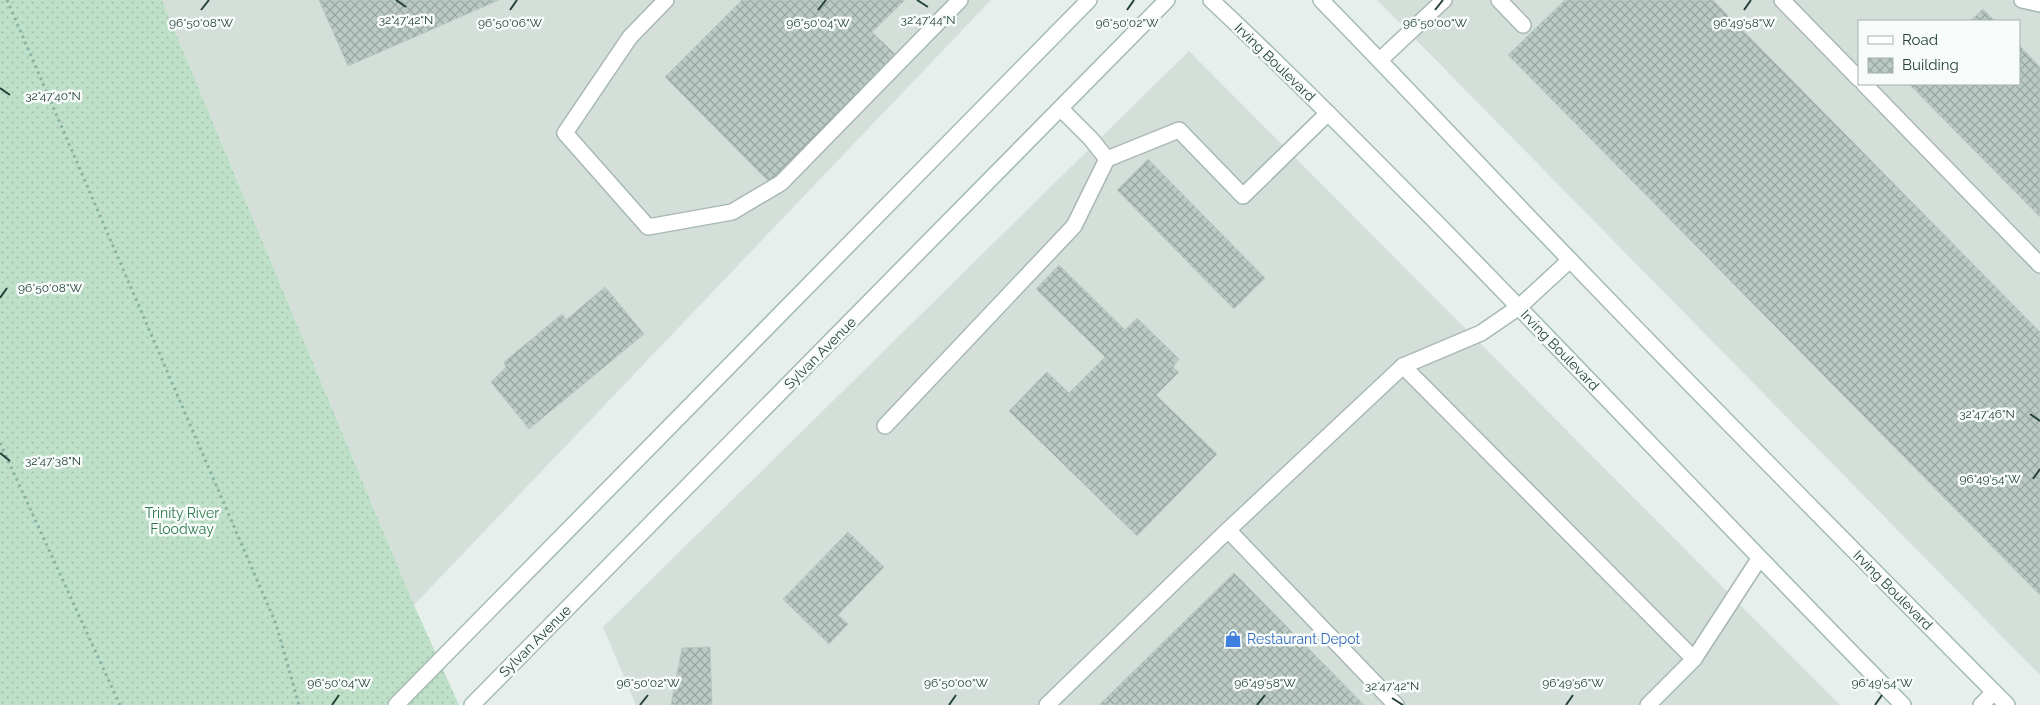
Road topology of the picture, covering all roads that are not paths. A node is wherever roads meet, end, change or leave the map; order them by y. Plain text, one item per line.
1 (666, 0) edge
2 (960, 0) edge
3 (1089, 0) edge
4 (1168, 0) edge
5 (1211, 0) edge
6 (1321, 0) edge
7 (1444, 0) edge
8 (1499, 0) edge
9 (1782, 0) edge
10 (2022, 0) edge
11 (2040, 4) edge
12 (1523, 24) dead end
13 (1380, 60) junction
14 (1858, 78) edge
15 (1865, 85) edge
16 (1061, 109) junction
17 (1328, 113) junction
18 (1106, 159) junction
19 (1570, 260) junction
20 (2040, 265) edge
21 (1519, 307) junction
22 (1403, 366) junction
23 (886, 426) dead end
24 (1228, 530) junction
25 (1759, 558) junction
26 (1694, 659) junction
27 (1994, 692) junction
28 (396, 705) edge
29 (472, 705) edge
30 (1047, 705) edge
31 (1396, 705) edge
32 (1648, 705) edge
33 (1903, 705) edge
34 (1981, 705) edge
35 (2007, 705) edge

1 - 2 main road
3 - 28 main road
4 - 16 main road, Sylvan Avenue
5 - 17 main road, Irving Boulevard
6 - 13 main road, Irving Boulevard
7 - 13 main road
8 - 12 main road
9 - 14 main road
10 - 11 main road
13 - 19 main road, Irving Boulevard
15 - 20 main road
16 - 18 main road
16 - 29 main road, Sylvan Avenue
17 - 18 main road
17 - 21 main road, Irving Boulevard
18 - 23 main road
19 - 21 main road
19 - 27 main road, Irving Boulevard
21 - 22 main road
21 - 25 main road, Irving Boulevard
22 - 24 main road
22 - 26 main road
24 - 30 main road
24 - 31 main road
25 - 26 main road
25 - 33 main road, Irving Boulevard
26 - 32 main road
27 - 34 main road
27 - 35 main road, Irving Boulevard

